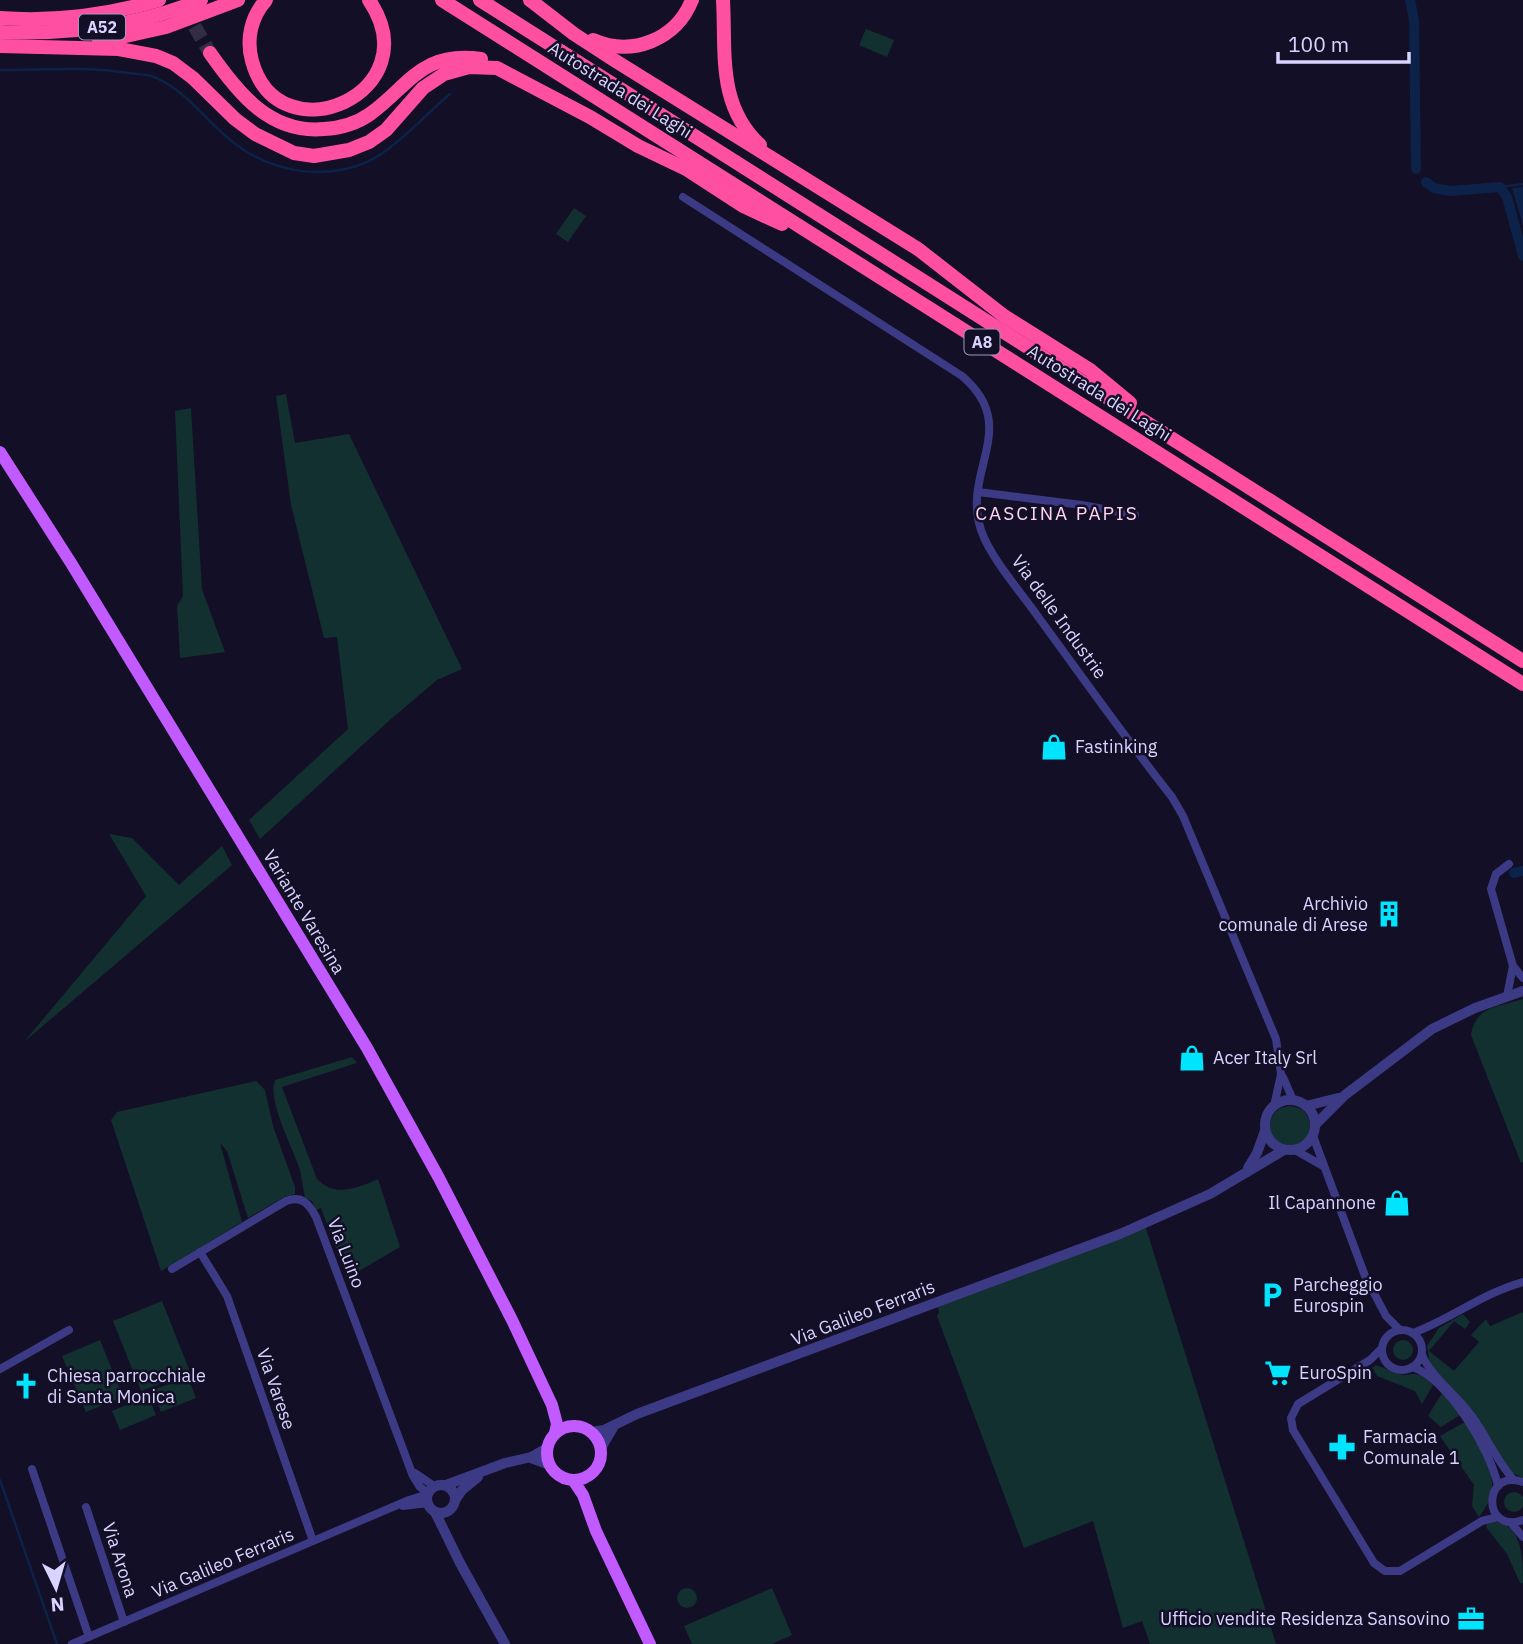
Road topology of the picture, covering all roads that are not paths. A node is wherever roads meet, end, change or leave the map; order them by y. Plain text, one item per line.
1 (159, 0) edge
2 (201, 0) edge
3 (238, 0) edge
4 (266, 0) edge
5 (369, 0) edge
6 (442, 0) edge
7 (480, 0) edge
8 (692, 0) edge
9 (723, 0) edge
10 (535, 4) edge
11 (0, 18) edge
12 (0, 32) edge
13 (0, 46) edge
14 (35, 47) junction
15 (210, 53) tunnel mouth
16 (590, 117) junction
17 (683, 197) dead end
18 (835, 197) junction
19 (843, 253) junction
20 (1183, 445) junction
21 (0, 452) edge
22 (978, 492) junction
23 (1135, 515) dead end
24 (1523, 661) edge
25 (1523, 684) edge
26 (1509, 864) dead end
27 (1513, 966) junction
28 (1523, 978) edge
29 (1523, 991) edge
30 (1507, 996) junction
31 (1281, 1074) junction
32 (1345, 1095) junction
33 (1293, 1100) junction
34 (1274, 1106) junction
35 (1306, 1106) junction
36 (1265, 1130) junction
37 (1314, 1130) junction
38 (1290, 1150) junction
39 (1324, 1167) junction
40 (1242, 1174) junction
41 (200, 1252) junction
42 (172, 1269) dead end
43 (1523, 1282) edge
44 (1386, 1316) junction
45 (1435, 1324) junction
46 (1400, 1329) junction
47 (69, 1330) dead end
48 (1413, 1333) junction
49 (1387, 1336) junction
50 (1421, 1342) junction
51 (1381, 1349) junction
52 (1422, 1355) junction
53 (1370, 1360) junction
54 (1384, 1361) junction
55 (1412, 1367) junction
56 (0, 1369) edge
57 (552, 1405) junction
58 (618, 1423) junction
59 (575, 1426) junction
60 (555, 1433) junction
61 (592, 1433) junction
62 (547, 1448) junction
63 (601, 1448) junction
64 (527, 1458) junction
65 (550, 1465) junction
66 (32, 1469) dead end
67 (489, 1470) junction
68 (590, 1475) junction
69 (1513, 1479) junction
70 (573, 1480) junction
71 (1523, 1482) edge
72 (446, 1485) junction
73 (1498, 1486) junction
74 (429, 1494) junction
75 (456, 1499) junction
76 (587, 1505) junction
77 (86, 1507) dead end
78 (1492, 1507) junction
79 (451, 1509) junction
80 (436, 1511) junction
81 (1498, 1517) junction
82 (1523, 1520) edge
83 (1482, 1521) junction
84 (1511, 1523) junction
85 (1523, 1537) edge
86 (313, 1541) junction
87 (451, 1543) junction
88 (124, 1622) junction
89 (89, 1637) junction
90 (72, 1644) edge
91 (505, 1644) edge
92 (650, 1644) edge

1 - 11 highway, A52
2 - 12 highway, A52
3 - 14 highway
4 - 5 highway
6 - 19 highway, Autostrada dei Laghi / A8
7 - 20 highway, Autostrada dei Laghi / A8
8 - 10 highway
9 - 18 highway
10 - 18 highway
13 - 14 highway
14 - 16 highway
15 - 16 highway
16 - 19 highway
17 - 22 street, Via delle Industrie
18 - 20 highway
19 - 25 highway, Autostrada dei Laghi / A8
20 - 24 highway, Autostrada dei Laghi / A8
21 - 57 main road, Variante Varesina
22 - 23 street
22 - 31 street, Via delle Industrie
26 - 27 street
27 - 28 street
27 - 30 street
29 - 30 street
30 - 32 street
31 - 33 street, Via delle Industrie
31 - 34 street, Via delle Industrie
32 - 35 street
32 - 37 street
33 - 34 street
33 - 35 street
34 - 36 street
35 - 37 street
36 - 38 street
36 - 40 street
37 - 38 street
37 - 39 street
38 - 39 street
38 - 40 street, Via Galileo Ferraris
39 - 44 street
40 - 58 street, Via Galileo Ferraris
41 - 42 street, Via Luino
41 - 74 street, Via Luino
41 - 86 street, Via Varese
43 - 45 street
44 - 46 street
44 - 49 street
45 - 48 street
45 - 50 street
46 - 48 street
46 - 49 street
47 - 56 street
48 - 50 street
49 - 51 street
50 - 52 street
51 - 53 street
51 - 54 street
52 - 55 street
52 - 69 street
53 - 54 street
53 - 83 street
54 - 55 street
55 - 73 street
57 - 59 main road, Variante Varesina
57 - 60 main road, Variante Varesina
58 - 61 street, Via Galileo Ferraris
58 - 63 street
59 - 60 main road
59 - 61 main road, Variante Varesina
60 - 62 main road
61 - 63 main road
62 - 64 street
62 - 65 main road
63 - 68 main road
64 - 65 street
64 - 67 street
65 - 70 main road
66 - 89 street
67 - 72 street
67 - 75 street
68 - 70 main road
68 - 76 main road
69 - 71 street
69 - 73 street
70 - 76 main road
72 - 74 street
72 - 75 street
73 - 78 street
74 - 80 street
74 - 86 street, Via Galileo Ferraris
75 - 79 street
76 - 92 main road
77 - 88 street, Via Arona
78 - 81 street
78 - 83 street
79 - 80 street
79 - 87 street
80 - 87 street
81 - 83 street
81 - 84 street
82 - 84 street
84 - 85 street
86 - 88 street, Via Galileo Ferraris
87 - 91 street
88 - 89 street, Via Galileo Ferraris
89 - 90 street, Via Galileo Ferraris

